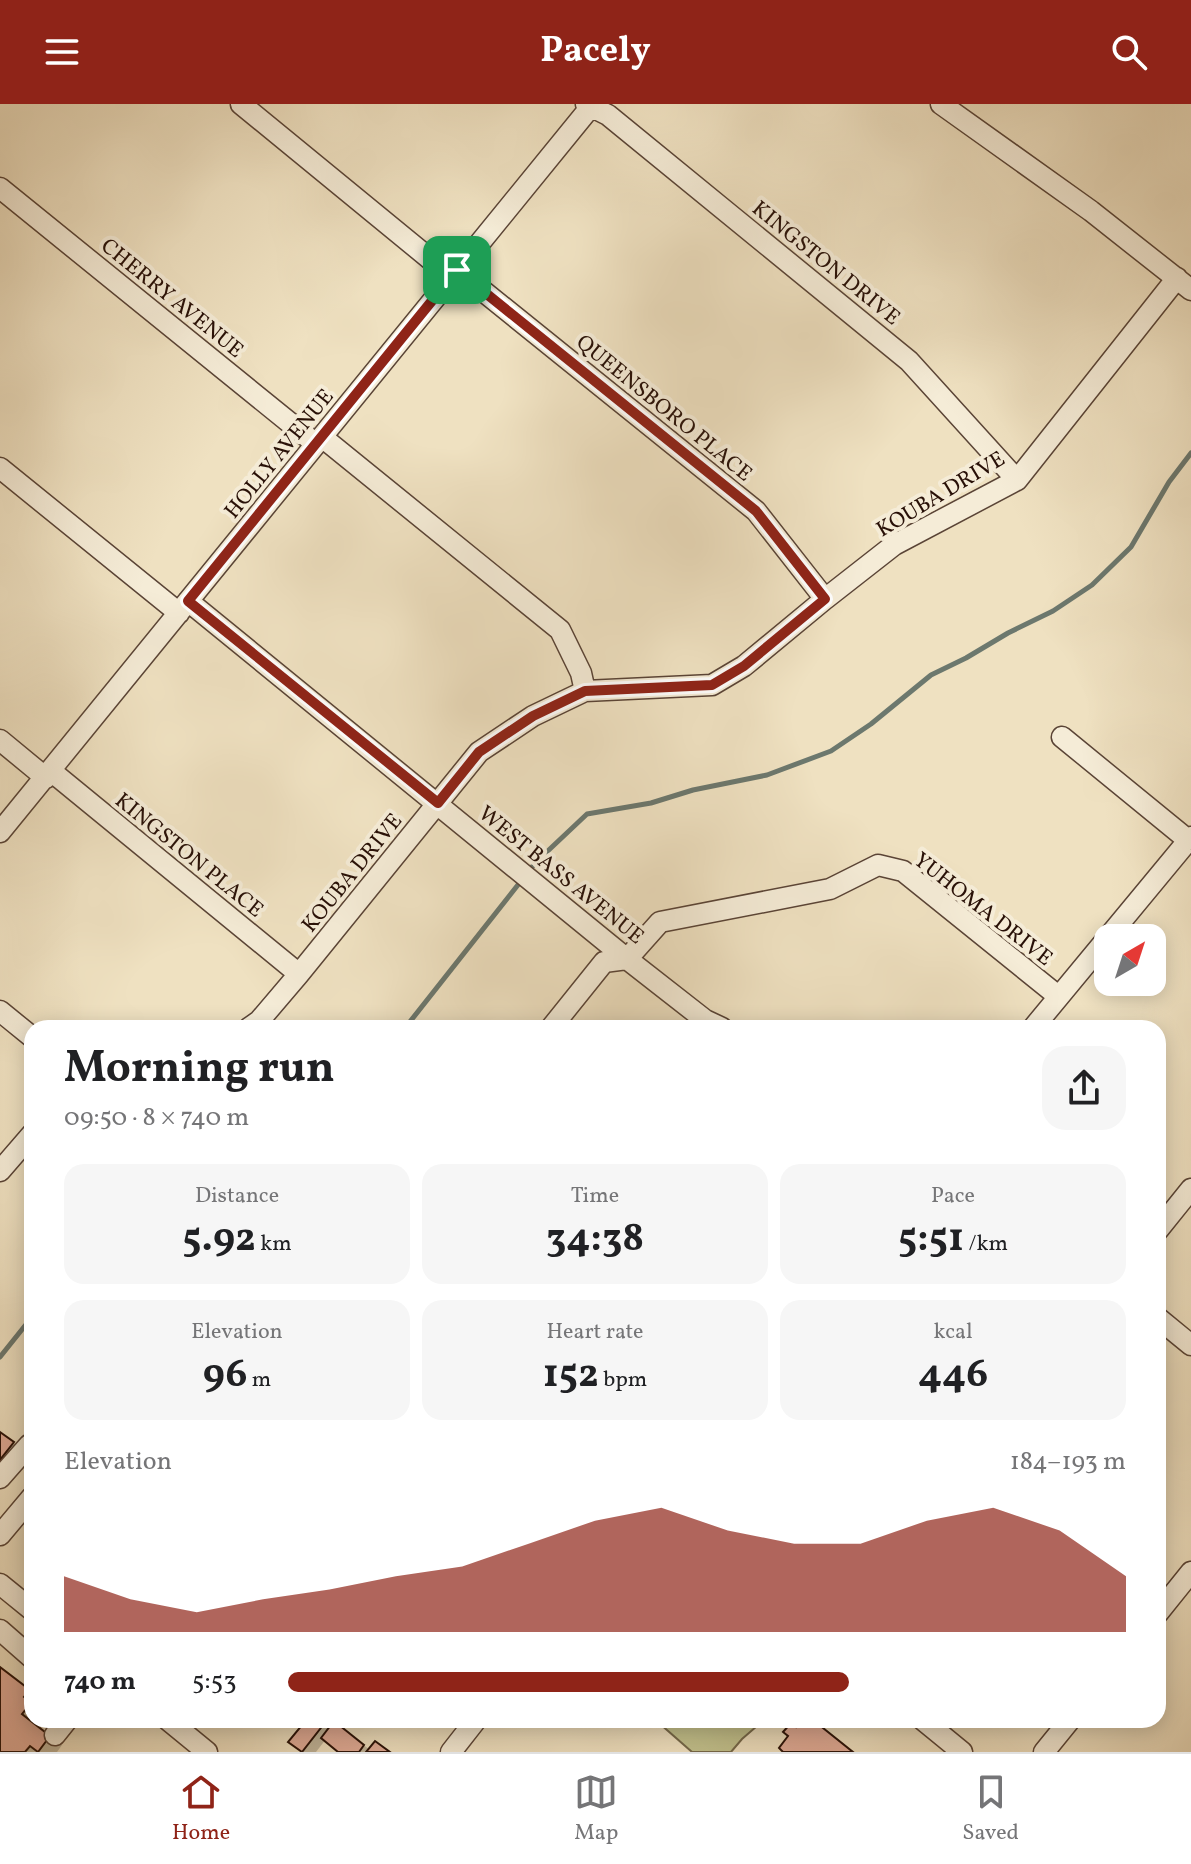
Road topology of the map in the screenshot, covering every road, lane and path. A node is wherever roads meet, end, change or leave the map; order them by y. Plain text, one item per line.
1 (241, 104) edge
2 (941, 104) edge
3 (590, 105) edge
4 (0, 188) edge
5 (454, 274) junction
6 (1184, 284) edge
7 (319, 441) junction
8 (0, 468) edge
9 (1017, 480) junction
10 (825, 599) junction
11 (184, 607) junction
12 (585, 691) junction
13 (1062, 737) dead end
14 (0, 740) edge
15 (48, 775) junction
16 (438, 803) junction
17 (0, 832) edge
18 (1190, 839) edge
19 (627, 959) junction
20 (299, 974) junction
21 (1058, 996) junction
22 (0, 1011) edge
23 (260, 1020) edge
24 (557, 1020) edge
25 (705, 1020) edge
26 (1039, 1020) edge
27 (24, 1030) edge
28 (24, 1143) edge
29 (0, 1171) edge
30 (1191, 1189) edge
31 (1166, 1220) edge
32 (1166, 1325) edge
33 (1191, 1345) edge
34 (24, 1451) edge
35 (0, 1478) edge
36 (24, 1506) edge
37 (0, 1535) edge
38 (1191, 1572) edge
39 (0, 1584) edge
40 (1166, 1603) edge
41 (24, 1604) edge
42 (0, 1630) edge
43 (24, 1651) edge
44 (178, 1728) edge
45 (470, 1728) edge
46 (933, 1728) edge
47 (1064, 1728) edge
48 (207, 1752) edge
49 (451, 1752) edge
50 (962, 1752) edge
51 (1044, 1752) edge

1 - 5 street, QUEENSBORO PLACE
2 - 6 street
3 - 5 street, HOLLY AVENUE
3 - 9 street, KINGSTON DRIVE
4 - 7 street, CHERRY AVENUE
5 - 7 street, HOLLY AVENUE
5 - 10 street, QUEENSBORO PLACE
6 - 9 street, KOUBA DRIVE
7 - 11 street, HOLLY AVENUE
7 - 12 street, CHERRY AVENUE
8 - 11 street, WEST BASS AVENUE
9 - 10 street, KOUBA DRIVE
10 - 12 street, KOUBA DRIVE
11 - 15 street, HOLLY AVENUE
11 - 16 street, WEST BASS AVENUE
12 - 16 street, KOUBA DRIVE
13 - 18 street
14 - 15 street, KINGSTON PLACE
15 - 17 street, HOLLY AVENUE
15 - 20 street, KINGSTON PLACE
16 - 19 street, WEST BASS AVENUE
16 - 20 street, KOUBA DRIVE
18 - 21 street
19 - 21 street, YUHOMA DRIVE
19 - 24 street, YUHOMA DRIVE
19 - 25 street, WEST BASS AVENUE
20 - 23 street, KOUBA DRIVE
21 - 26 street
22 - 27 street
28 - 29 street
30 - 31 street
32 - 33 street
34 - 35 street
36 - 37 street
38 - 40 street
39 - 41 street
42 - 43 street
44 - 48 street
45 - 49 street
46 - 50 street
47 - 51 street

